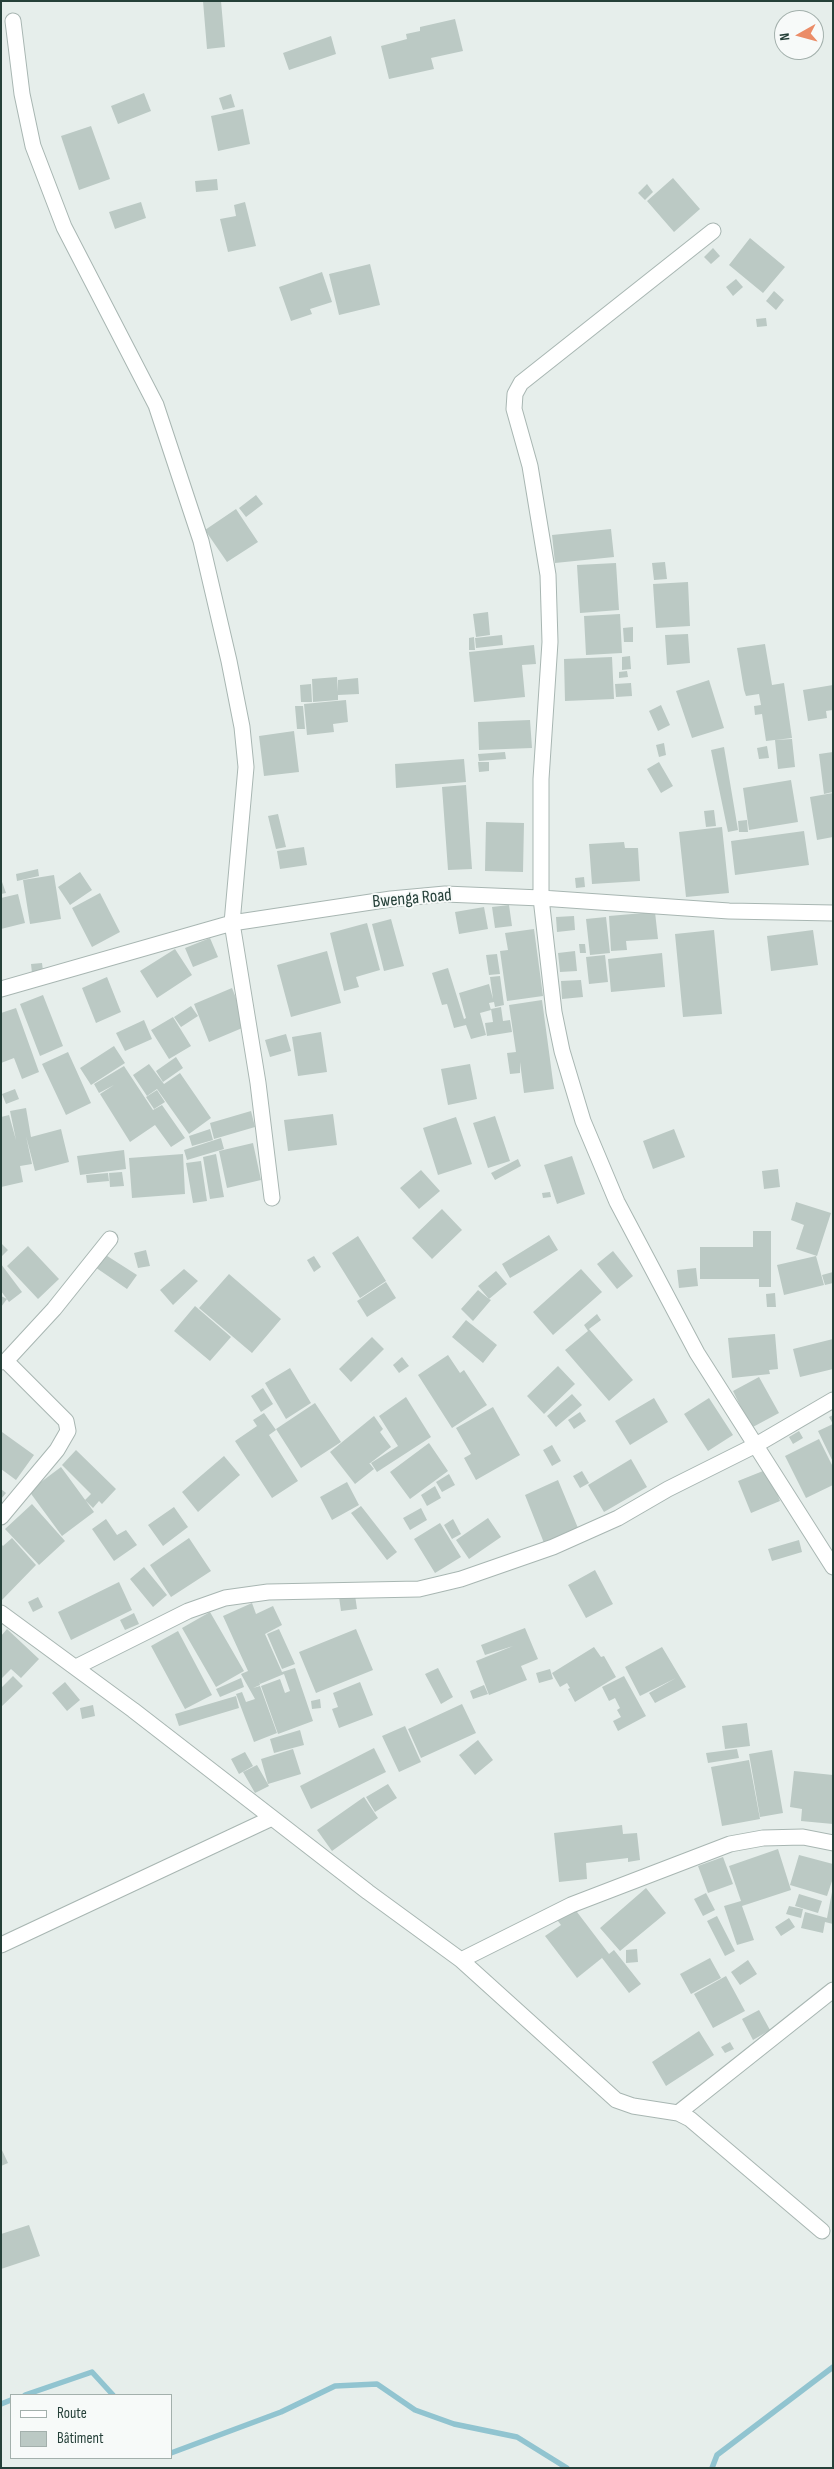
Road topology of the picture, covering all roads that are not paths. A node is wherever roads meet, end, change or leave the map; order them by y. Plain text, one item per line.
1 (14, 21) dead end
2 (713, 231) dead end
3 (541, 898) junction
4 (833, 913) edge
5 (232, 924) junction
6 (1, 989) edge
7 (272, 1198) dead end
8 (110, 1239) dead end
9 (4, 1361) edge
10 (833, 1400) edge
11 (756, 1445) junction
12 (1, 1517) edge
13 (833, 1567) edge
14 (1, 1613) edge
15 (76, 1667) junction
16 (272, 1818) junction
17 (833, 1842) edge
18 (1, 1945) edge
19 (461, 1960) junction
20 (833, 1990) edge
21 (678, 2113) junction
22 (822, 2231) dead end

1 - 5 street
2 - 3 street
3 - 4 street, Bwenga Road
3 - 5 street, Bwenga Road
3 - 11 street
5 - 6 street, Bwenga Road
5 - 7 street
8 - 9 street
9 - 12 street
10 - 11 street
11 - 13 street
11 - 15 street
14 - 15 street
15 - 16 street
16 - 18 street
16 - 19 street
17 - 19 street
19 - 21 street
20 - 21 street
21 - 22 street

